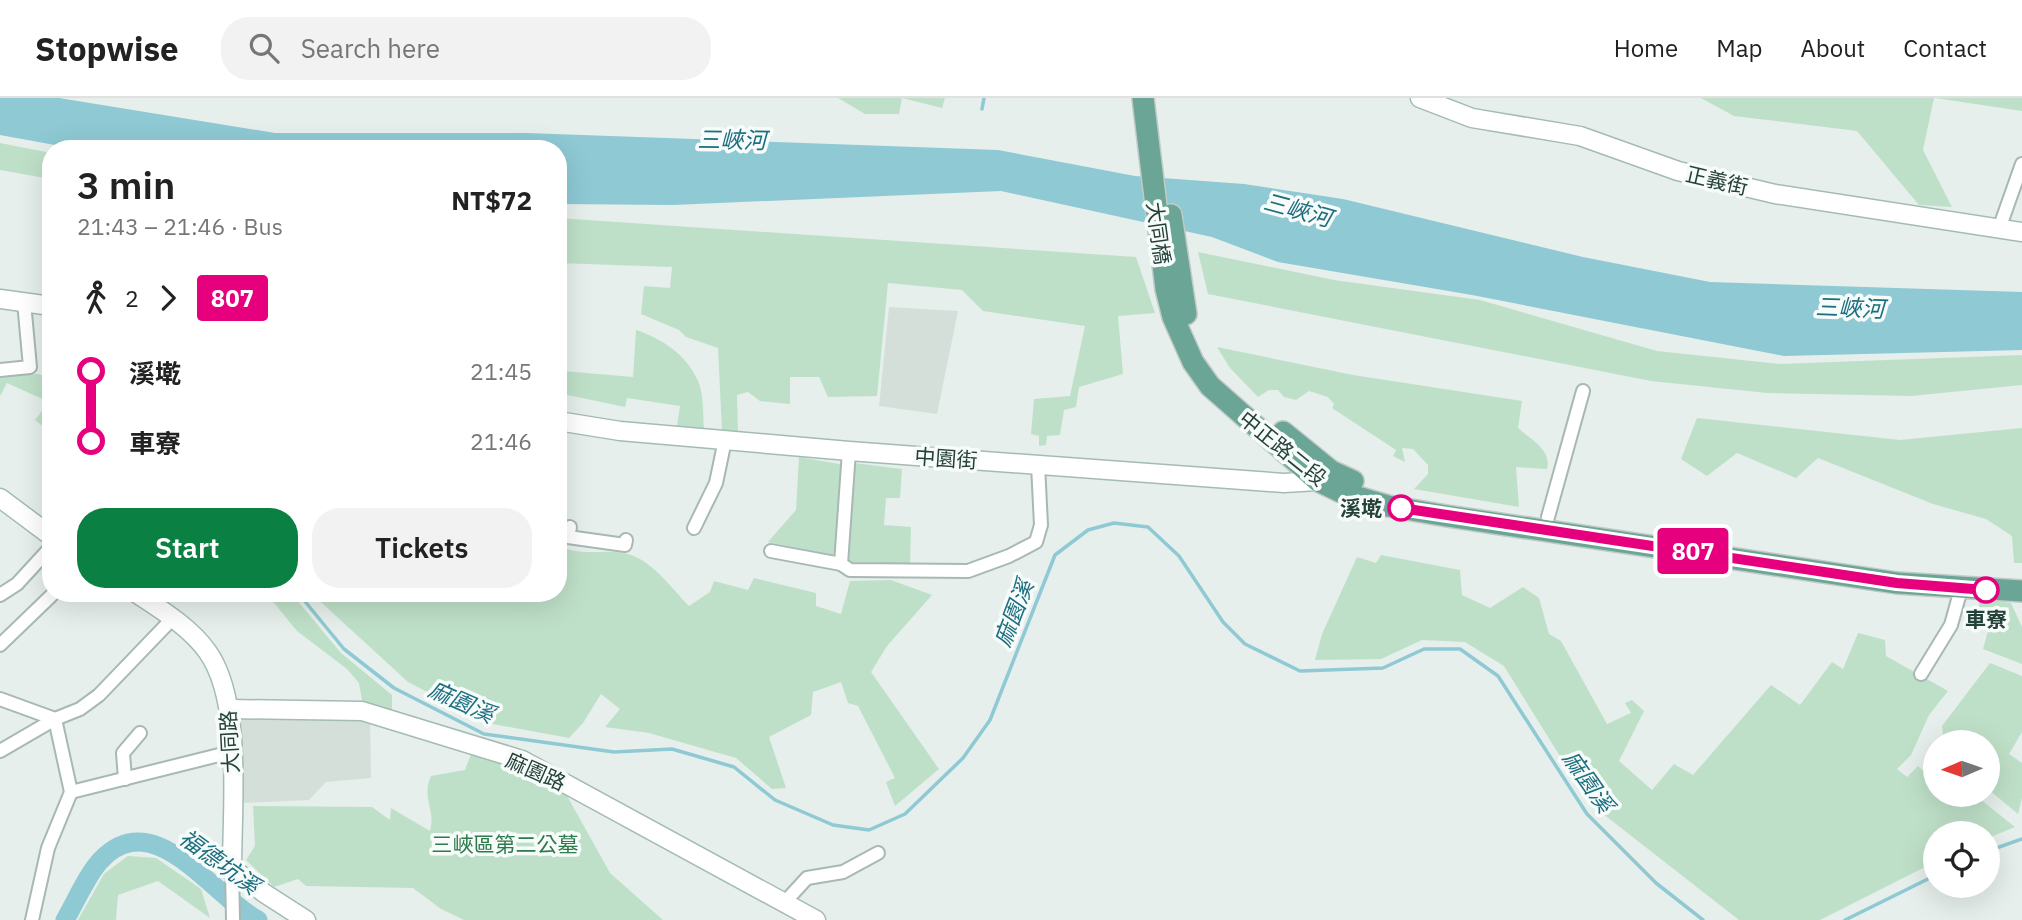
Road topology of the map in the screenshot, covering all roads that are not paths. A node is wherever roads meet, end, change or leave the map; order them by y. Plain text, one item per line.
1 (1143, 98) edge
2 (1156, 98) edge
3 (1420, 98) edge
4 (1155, 151) junction
5 (2022, 164) edge
6 (1999, 229) junction
7 (2022, 232) edge
8 (0, 299) edge
9 (24, 302) junction
10 (42, 305) edge
11 (1178, 311) joint
12 (0, 370) edge
13 (1583, 391) dead end
14 (567, 422) edge
15 (725, 440) junction
16 (849, 451) junction
17 (1038, 465) junction
18 (1324, 476) junction
19 (0, 498) edge
20 (1548, 517) junction
21 (570, 527) dead end
22 (694, 528) dead end
23 (42, 529) edge
24 (626, 540) dead end
25 (771, 551) dead end
26 (42, 557) edge
27 (841, 565) junction
28 (2022, 580) edge
29 (1961, 589) junction
30 (2022, 591) edge
31 (0, 595) edge
32 (45, 602) edge
33 (149, 602) edge
34 (173, 618) junction
35 (0, 645) edge
36 (1921, 674) dead end
37 (0, 699) edge
38 (230, 709) junction
39 (55, 719) junction
40 (140, 733) dead end
41 (0, 751) edge
42 (231, 752) junction
43 (125, 779) junction
44 (71, 792) junction
45 (878, 853) dead end
46 (232, 868) junction
47 (785, 902) junction
48 (233, 915) edge
49 (32, 920) edge
50 (306, 920) edge
51 (816, 920) edge

1 - 4 main road
2 - 4 main road
3 - 6 street, 正義街
4 - 11 main road, 大同橋
5 - 6 street
6 - 7 street, 正義街
8 - 9 street
9 - 10 street
9 - 12 street
11 - 18 main road, 中正路二段
13 - 20 street
14 - 15 street, 中園街
15 - 16 street, 中園街
15 - 22 street
16 - 17 street, 中園街
16 - 27 street
17 - 18 street, 中園街
17 - 27 street
18 - 20 main road, 中正路二段
18 - 29 main road, 中正路二段
19 - 23 street
20 - 28 main road, 中正路二段
21 - 24 street
25 - 27 street
26 - 31 street
29 - 30 main road, 中正路二段
29 - 36 street
32 - 35 street
33 - 34 street, 大同路
34 - 38 street, 大同路
34 - 39 street
37 - 39 street
38 - 42 street, 大同路
38 - 47 street, 麻園路
39 - 41 street
39 - 44 street
40 - 43 street
42 - 43 street
42 - 46 street, 大同路
43 - 44 street
44 - 49 street
45 - 47 street
46 - 48 street, 大同路
46 - 50 street
47 - 51 street, 麻園路

